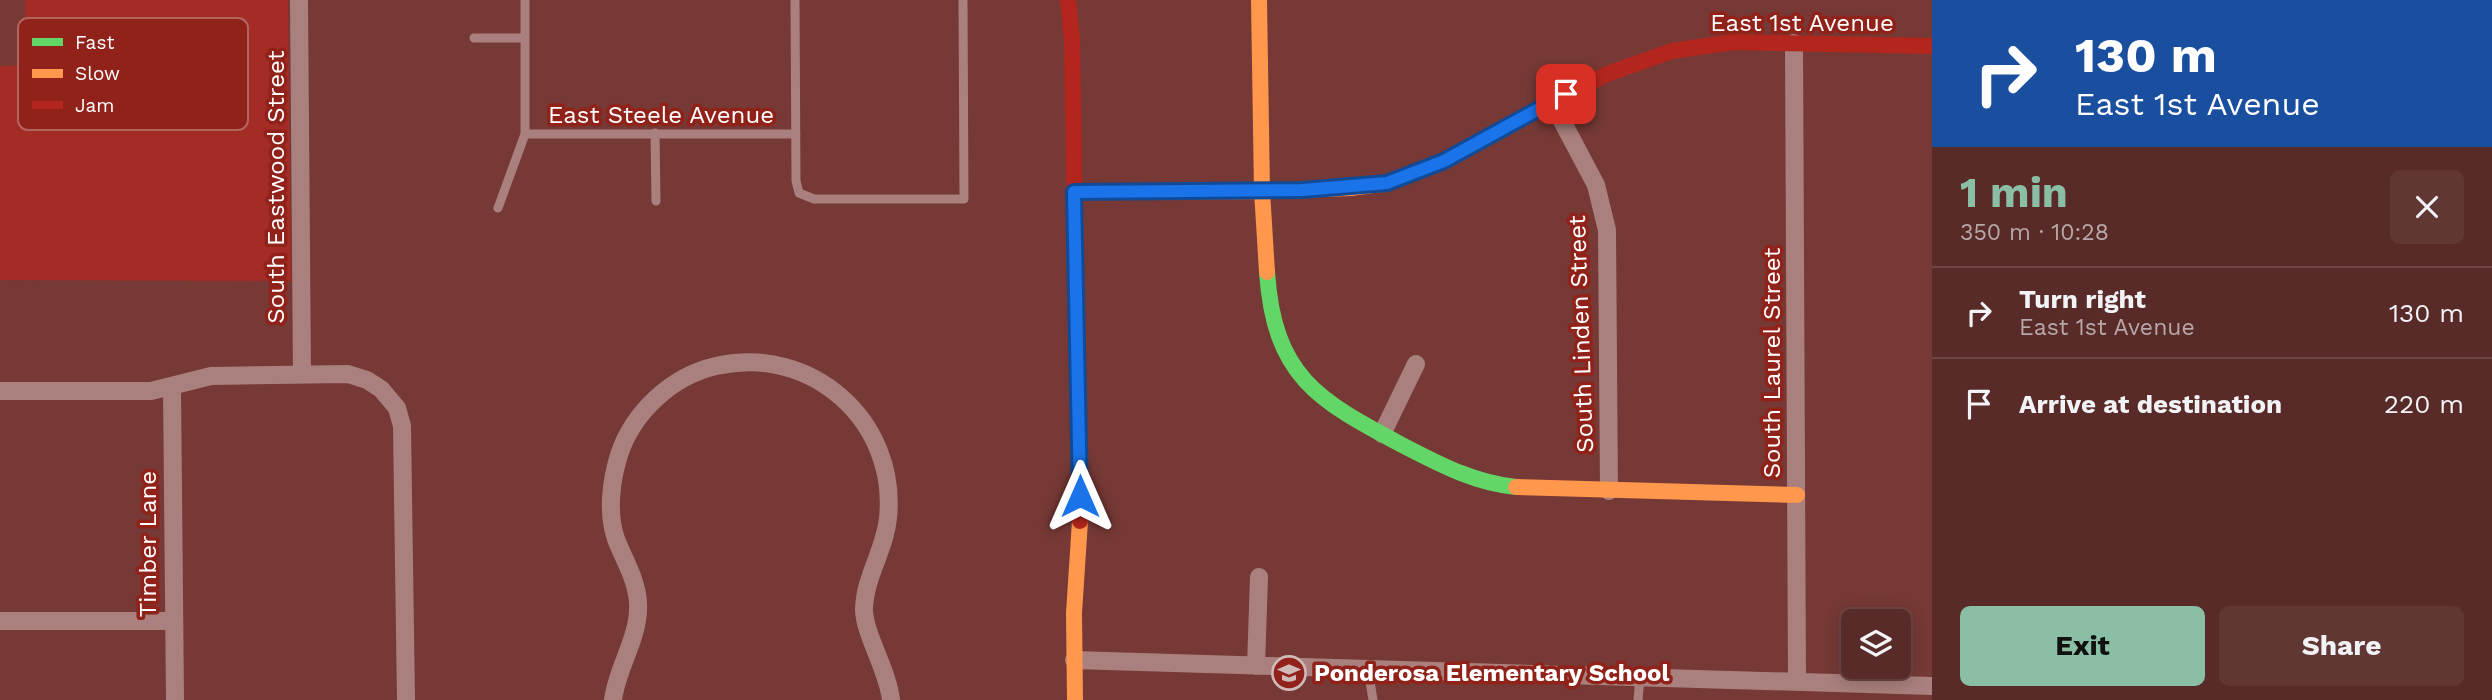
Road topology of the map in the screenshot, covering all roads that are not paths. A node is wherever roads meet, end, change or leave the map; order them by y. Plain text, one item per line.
1 (299, 0) edge
2 (525, 0) edge
3 (795, 0) edge
4 (963, 0) edge
5 (1068, 0) edge
6 (1259, 0) edge
7 (474, 38) dead end
8 (525, 38) junction
9 (1794, 43) junction
10 (1932, 46) edge
11 (1552, 102) junction
12 (655, 133) junction
13 (525, 134) junction
14 (796, 134) junction
15 (1262, 191) junction
16 (1074, 192) junction
17 (656, 201) dead end
18 (498, 208) dead end
19 (1416, 364) dead end
20 (302, 374) junction
21 (172, 387) junction
22 (0, 391) edge
23 (1382, 434) junction
24 (1609, 491) junction
25 (1797, 495) junction
26 (1259, 578) dead end
27 (0, 621) edge
28 (173, 621) junction
29 (1074, 660) junction
30 (1256, 666) junction
31 (1368, 669) junction
32 (1640, 677) junction
33 (1797, 682) junction
34 (1932, 686) edge
35 (174, 700) edge
36 (406, 700) edge
37 (612, 700) edge
38 (891, 700) edge
39 (1074, 700) edge
40 (1373, 700) edge
41 (1638, 700) edge

1 - 20 street, South Eastwood Street
2 - 8 lane
3 - 14 lane
4 - 14 lane
5 - 16 street
6 - 15 street
7 - 8 lane
8 - 13 lane
9 - 10 street, East 1st Avenue
9 - 11 street, East 1st Avenue
9 - 25 street, South Laurel Street
11 - 15 street, East 1st Avenue
11 - 24 street, South Linden Street
12 - 13 lane, East Steele Avenue
12 - 14 lane, East Steele Avenue
12 - 17 lane
13 - 18 lane
15 - 16 street, East 1st Avenue
15 - 23 street
16 - 29 street
19 - 23 street
20 - 21 street
20 - 36 street
21 - 22 street
21 - 28 street, Timber Lane
23 - 24 street
24 - 25 street
25 - 33 street, South Laurel Street
26 - 30 street
27 - 28 street
28 - 35 street, Timber Lane
29 - 30 street
29 - 39 street
30 - 31 street
31 - 32 street
31 - 40 lane
32 - 33 street
32 - 41 lane
33 - 34 street
37 - 38 street

